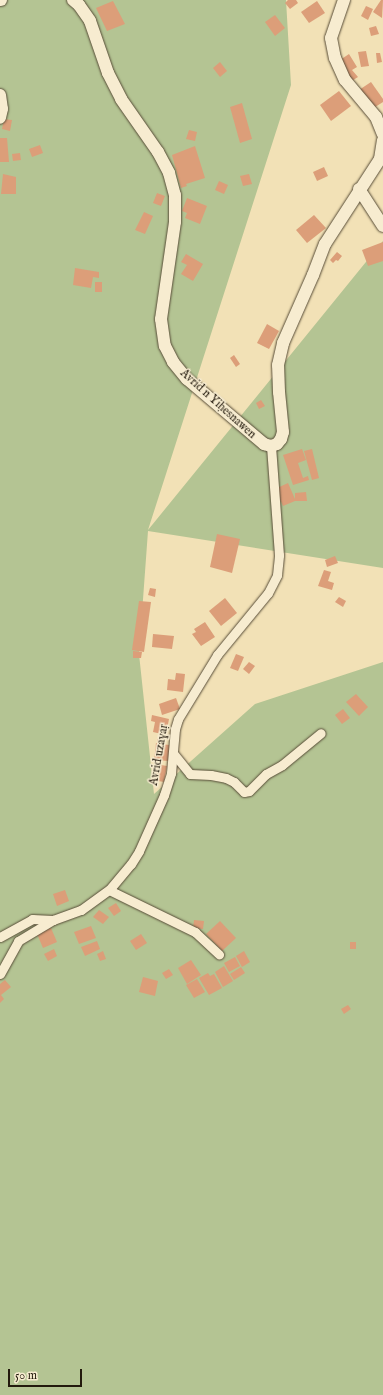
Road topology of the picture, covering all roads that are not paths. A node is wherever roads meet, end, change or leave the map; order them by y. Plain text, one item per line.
1 (73, 0) edge
2 (344, 0) edge
3 (0, 95) edge
4 (0, 118) edge
5 (383, 134) edge
6 (383, 140) edge
7 (359, 190) junction
8 (383, 226) edge
9 (271, 446) junction
10 (321, 733) dead end
11 (173, 753) junction
12 (109, 890) junction
13 (53, 920) junction
14 (0, 937) edge
15 (219, 954) dead end
16 (0, 974) edge

1 - 9 street, Avrid n Yiḥesnawen
2 - 5 street
3 - 4 street
6 - 7 street
7 - 8 street
7 - 9 street
9 - 11 street, Avrid uzaɣaṛ
10 - 11 street
11 - 12 street, Avrid uzaɣaṛ
12 - 13 street, Avrid uzaɣaṛ
12 - 15 street
13 - 14 street, Avrid uzaɣaṛ
13 - 16 street

